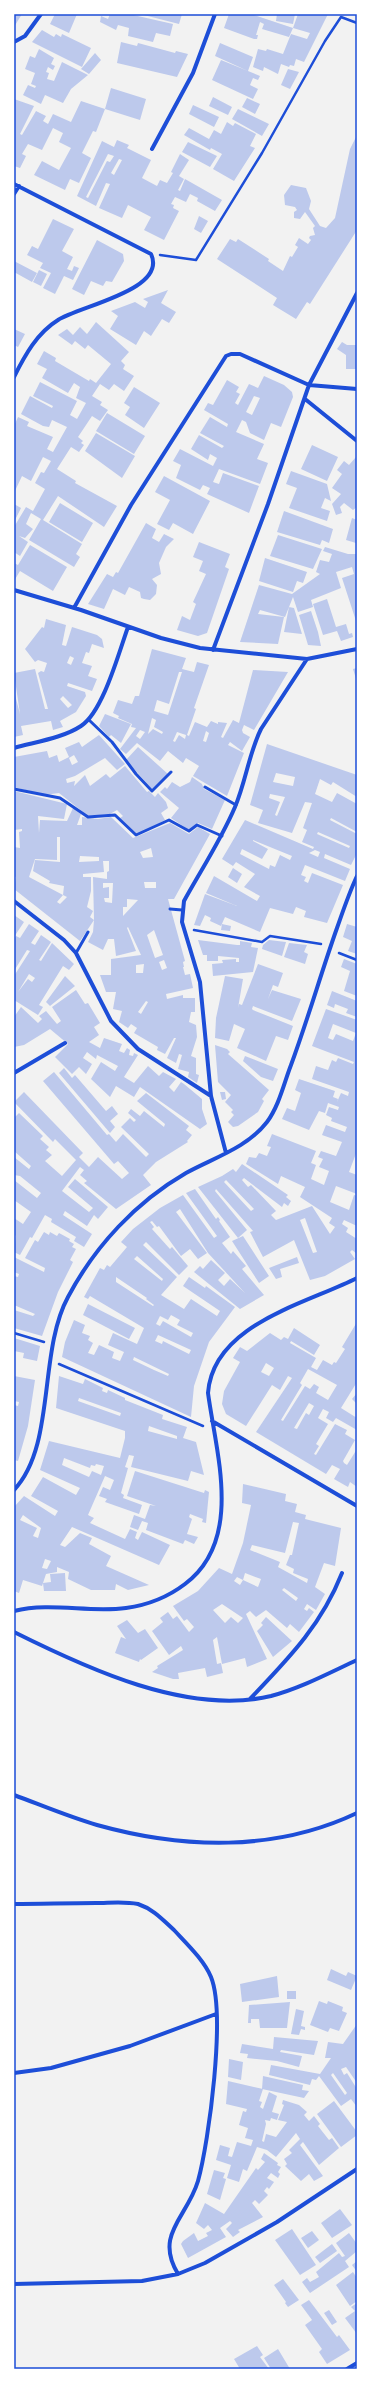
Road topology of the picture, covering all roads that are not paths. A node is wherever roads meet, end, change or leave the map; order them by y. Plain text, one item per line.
1 (41, 14) edge
2 (215, 14) edge
3 (14, 42) edge
4 (152, 149) dead end
5 (14, 184) edge
6 (19, 186) junction
7 (14, 194) edge
8 (357, 293) edge
9 (14, 377) edge
10 (309, 385) junction
11 (357, 389) edge
12 (305, 398) junction
13 (357, 441) edge
14 (14, 590) edge
15 (74, 608) junction
16 (128, 627) junction
17 (357, 648) edge
18 (213, 650) junction
19 (307, 659) junction
20 (89, 720) junction
21 (14, 748) edge
22 (171, 772) dead end
23 (205, 787) dead end
24 (14, 789) edge
25 (236, 805) junction
26 (222, 836) junction
27 (357, 876) edge
28 (14, 901) edge
29 (170, 909) dead end
30 (182, 910) junction
31 (88, 932) dead end
32 (76, 953) junction
33 (65, 1043) dead end
34 (14, 1073) edge
35 (211, 1096) junction
36 (226, 1153) junction
37 (357, 1278) edge
38 (212, 1421) junction
39 (14, 1490) edge
40 (357, 1506) edge
41 (342, 1573) dead end
42 (14, 1611) edge
43 (14, 1632) edge
44 (357, 1660) edge
45 (250, 1699) junction
46 (14, 1795) edge
47 (357, 1813) edge
48 (14, 1904) edge
49 (216, 2014) junction
50 (14, 2073) edge
51 (357, 2169) edge
52 (178, 2274) junction
53 (14, 2284) edge
54 (357, 2363) edge
55 (347, 2369) edge

1 - 3 street
2 - 4 street
5 - 6 street
6 - 7 street
6 - 9 street
8 - 10 street
10 - 11 street
10 - 12 street
10 - 15 street
12 - 13 street
12 - 18 street
14 - 15 street
15 - 16 street
16 - 18 street
16 - 20 street
17 - 19 street
18 - 19 street
19 - 25 street
20 - 21 street
20 - 22 lane
23 - 25 lane
24 - 26 lane
25 - 26 street
26 - 30 street
27 - 36 street
28 - 32 street
29 - 30 lane
30 - 35 street
31 - 32 lane
32 - 35 street
33 - 34 street
35 - 36 street
36 - 39 street
37 - 38 street
38 - 40 street
38 - 42 street
41 - 45 street
43 - 45 street
44 - 45 street
46 - 47 street
48 - 49 street
49 - 50 street
49 - 52 street
51 - 52 street
52 - 53 street
54 - 55 street

